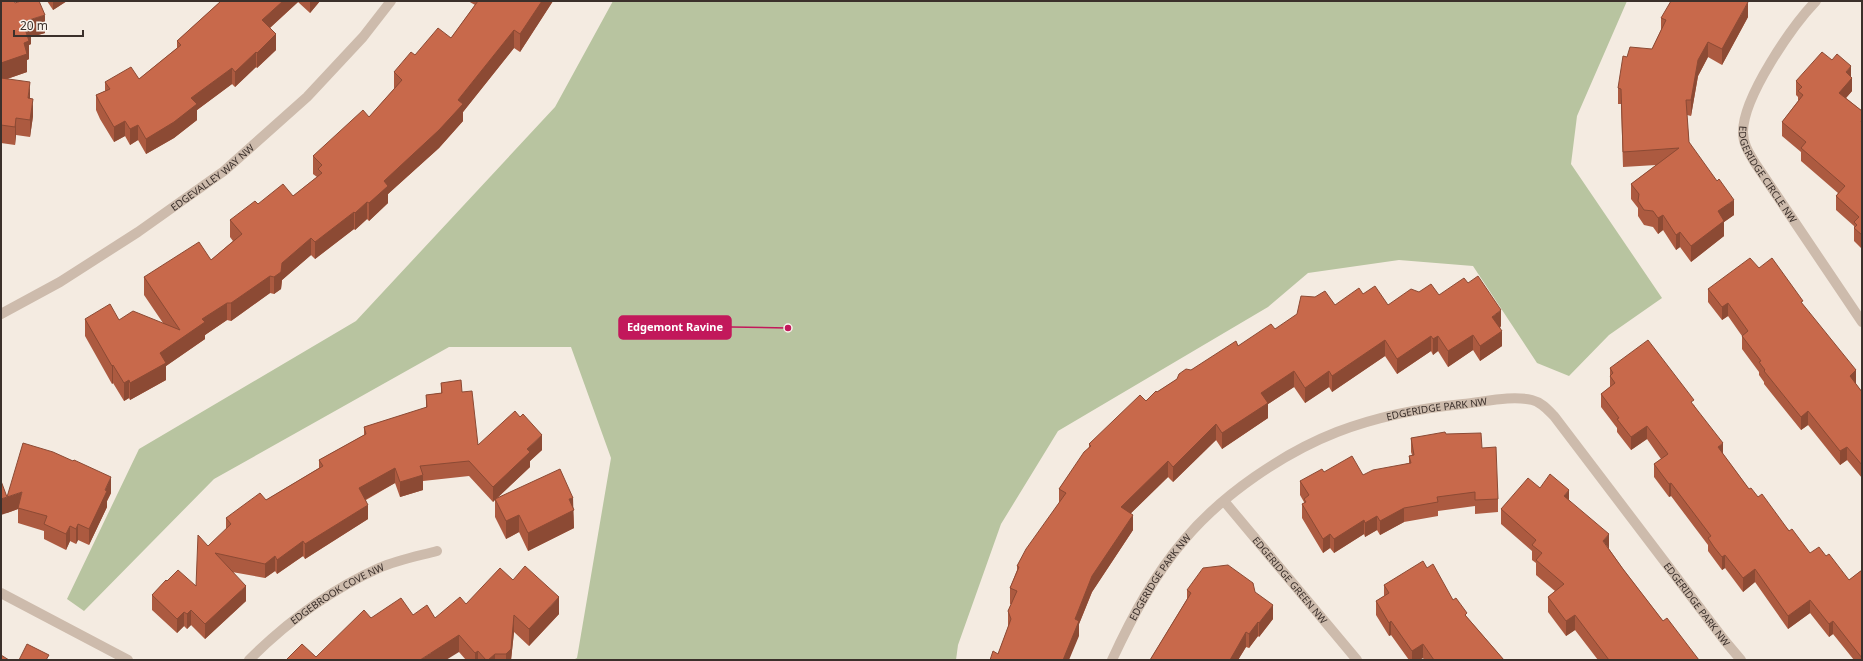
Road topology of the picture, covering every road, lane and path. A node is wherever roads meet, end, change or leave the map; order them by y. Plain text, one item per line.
1 (392, 1) edge
2 (1816, 1) edge
3 (1, 314) edge
4 (1862, 322) edge
5 (1224, 501) junction
6 (438, 551) dead end
7 (1, 593) edge
8 (128, 660) edge
9 (249, 660) edge
10 (1112, 660) edge
11 (1357, 660) edge
12 (1742, 660) edge

1 - 3 street, EDGEVALLEY WAY NW
2 - 4 street, EDGERIDGE CIRCLE NW
5 - 10 street, EDGERIDGE PARK NW
5 - 11 street, EDGERIDGE GREEN NW
5 - 12 street, EDGERIDGE PARK NW
6 - 9 street, EDGEBROOK COVE NW
7 - 8 street

